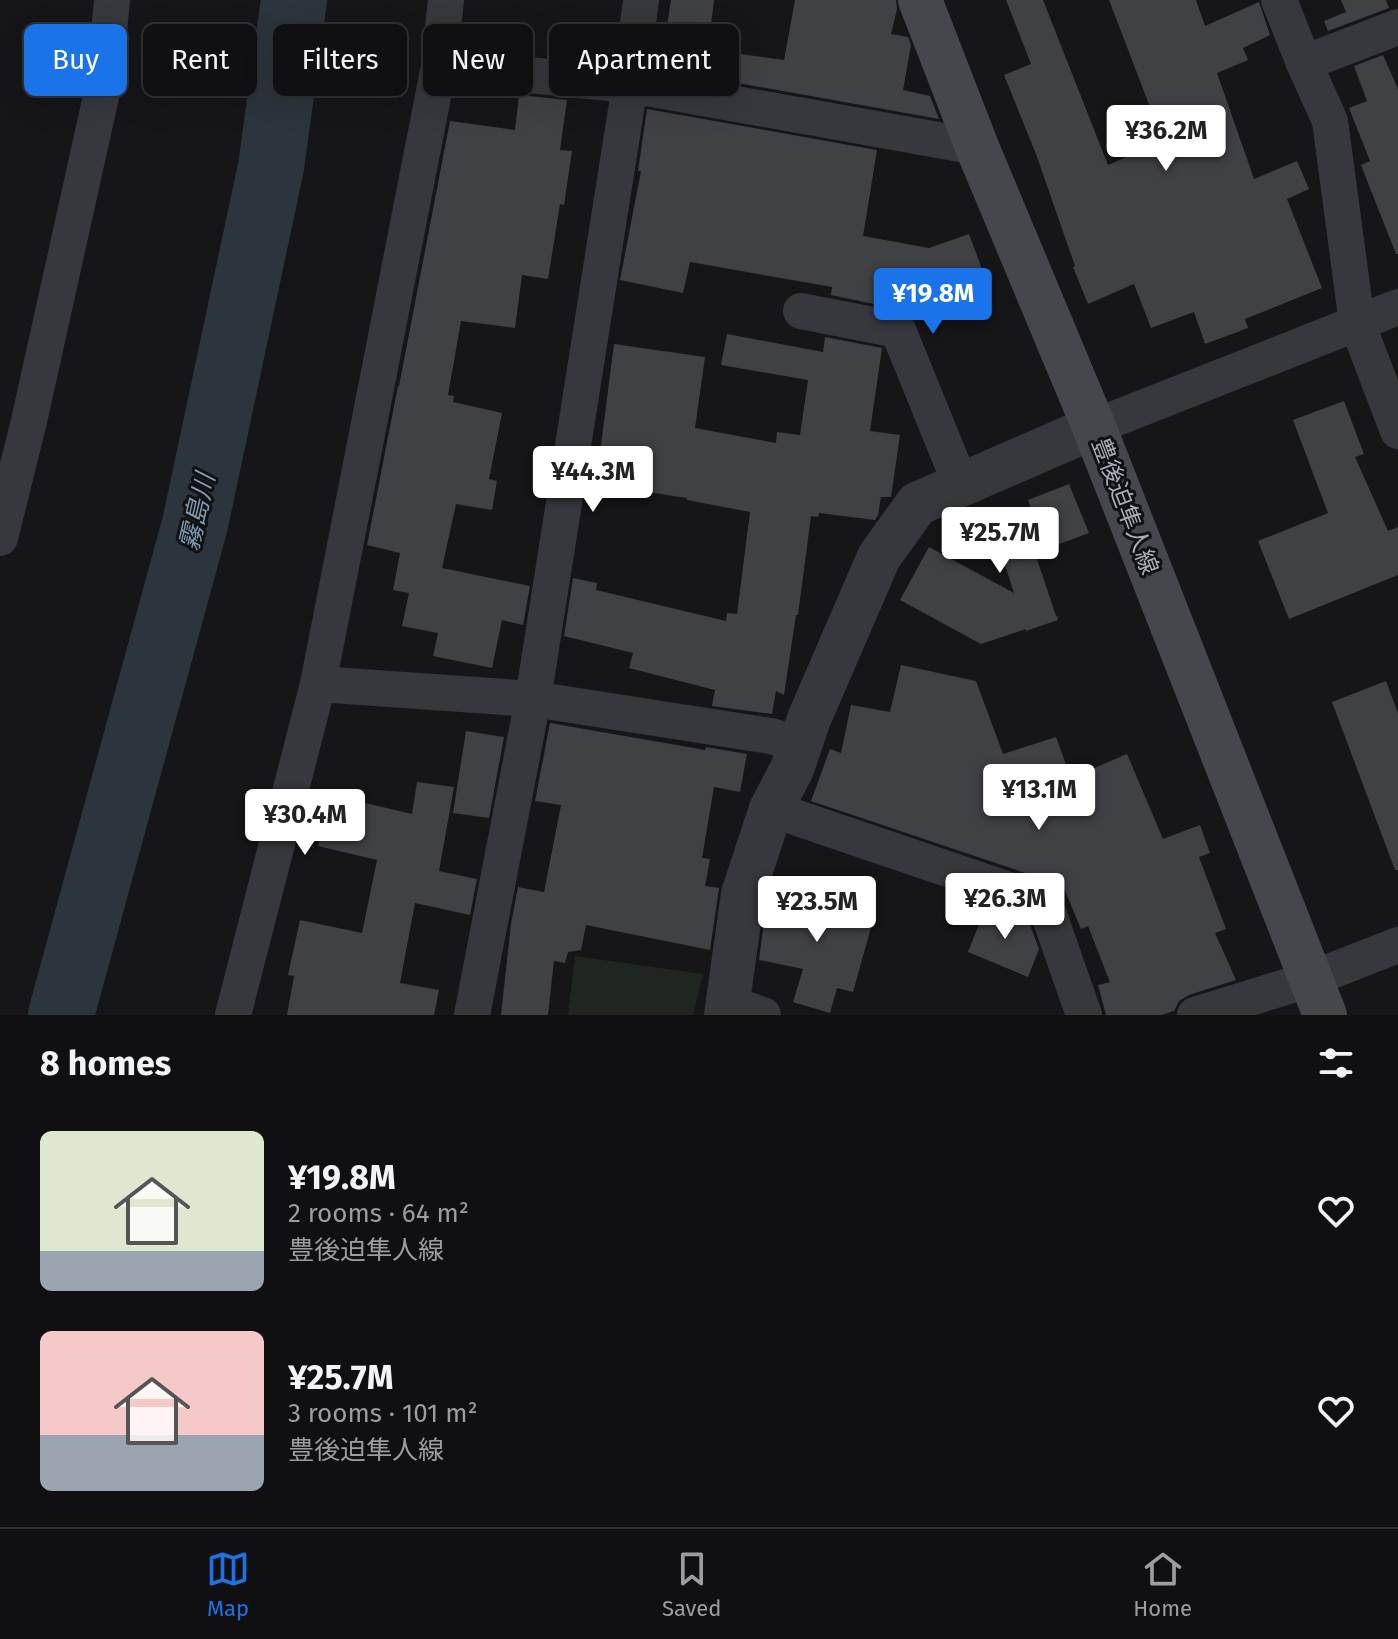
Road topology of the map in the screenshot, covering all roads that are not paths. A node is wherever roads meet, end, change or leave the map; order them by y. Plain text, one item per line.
1 (112, 0) edge
2 (446, 0) edge
3 (641, 0) edge
4 (920, 0) edge
5 (1279, 0) edge
6 (443, 24) edge
7 (638, 24) edge
8 (1398, 27) edge
9 (1304, 63) junction
10 (433, 96) edge
11 (628, 96) edge
12 (692, 96) edge
13 (977, 147) junction
14 (1398, 307) edge
15 (801, 311) dead end
16 (1357, 323) junction
17 (1094, 427) junction
18 (1398, 431) edge
19 (961, 485) junction
20 (0, 538) edge
21 (318, 684) junction
22 (533, 699) junction
23 (800, 745) junction
24 (771, 809) junction
25 (1398, 945) edge
26 (1318, 997) edge
27 (739, 1011) edge
28 (233, 1015) edge
29 (472, 1015) edge
30 (1084, 1015) edge
31 (1195, 1015) edge

1 - 20 street
2 - 6 street
3 - 7 street
4 - 13 main road, 豊後迫隼人線
5 - 9 street
8 - 9 street
9 - 16 street
10 - 21 street
11 - 22 street
12 - 13 street
13 - 17 main road, 豊後迫隼人線
14 - 16 street
15 - 19 street
16 - 17 street
16 - 18 street
17 - 19 street
17 - 26 main road, 豊後迫隼人線
19 - 23 street
21 - 22 street
21 - 28 street
22 - 23 street
22 - 29 street
23 - 24 street
24 - 27 street
24 - 30 street
25 - 26 street
26 - 31 street

